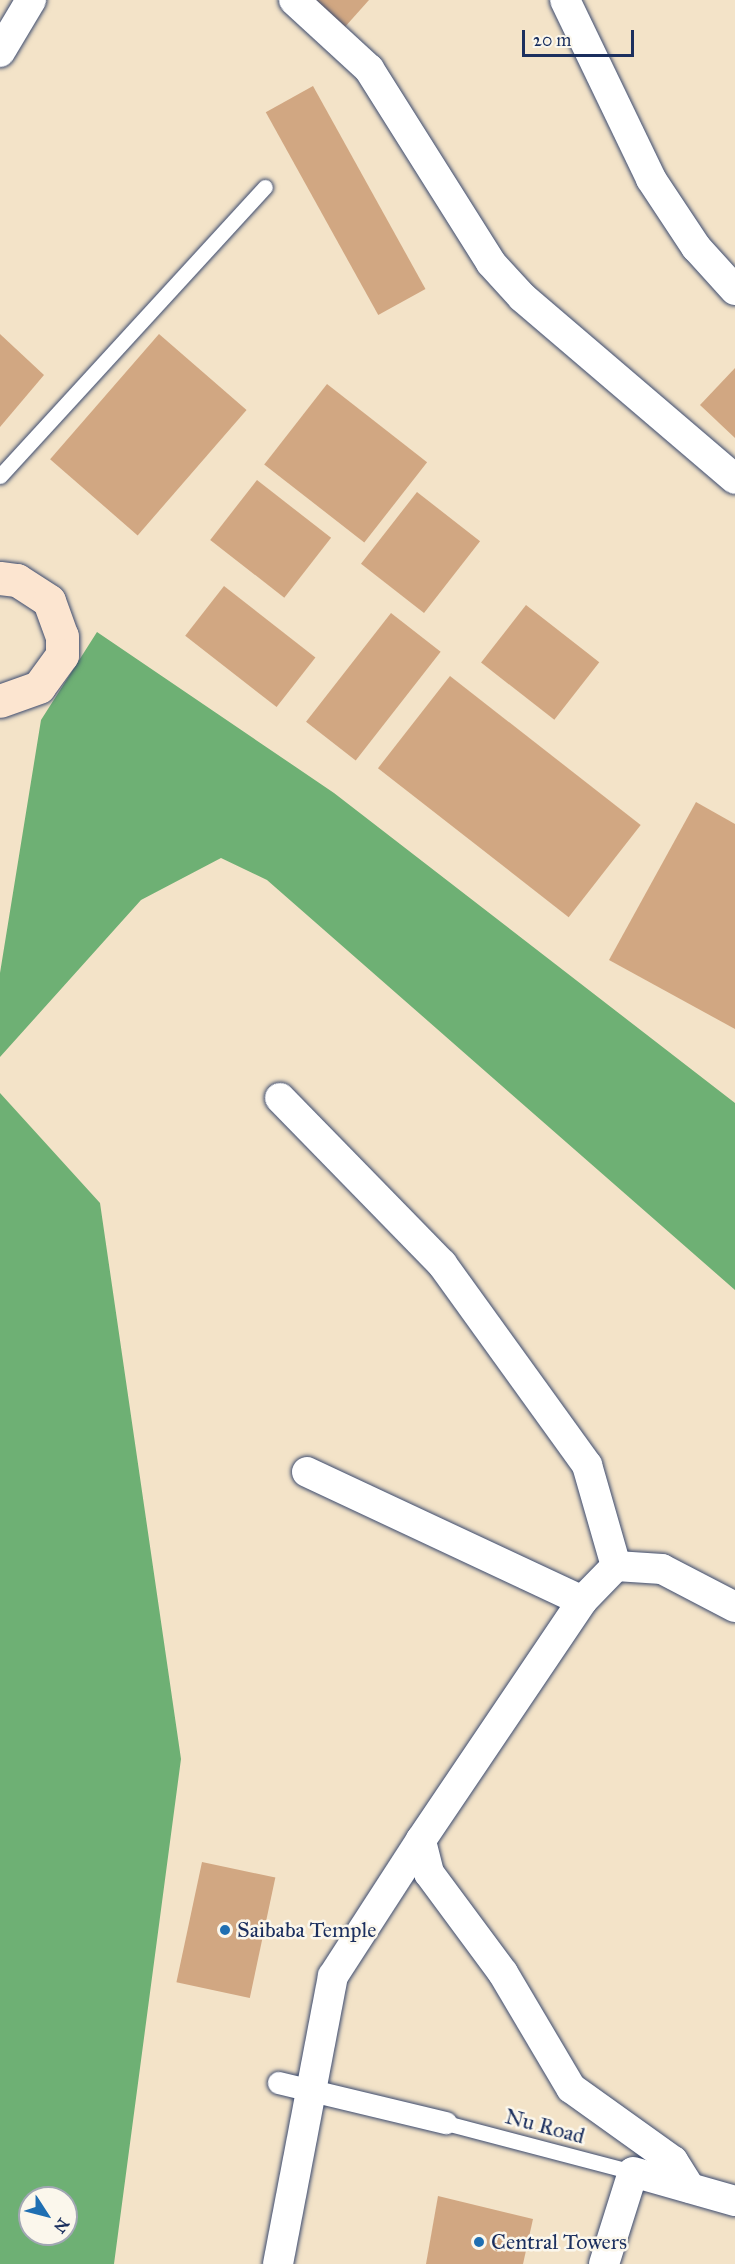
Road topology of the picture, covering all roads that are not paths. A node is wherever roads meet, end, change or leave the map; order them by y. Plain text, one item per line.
1 (31, 0) edge
2 (294, 0) edge
3 (565, 0) edge
4 (0, 52) edge
5 (265, 188) dead end
6 (735, 290) edge
7 (0, 476) edge
8 (735, 479) edge
9 (0, 578) edge
10 (1, 710) edge
11 (280, 1098) dead end
12 (307, 1472) dead end
13 (616, 1566) junction
14 (582, 1601) junction
15 (735, 1607) edge
16 (421, 1840) junction
17 (279, 2083) dead end
18 (309, 2088) junction
19 (446, 2123) joint
20 (633, 2172) junction
21 (690, 2188) junction
22 (735, 2201) edge
23 (278, 2264) edge
24 (604, 2264) edge

1 - 4 street
2 - 8 street
3 - 6 street
5 - 7 lane
9 - 10 main road
11 - 13 street
12 - 14 street
13 - 14 street
13 - 15 street
14 - 16 street
16 - 18 street
16 - 21 street
17 - 18 street
18 - 19 street
18 - 23 street
19 - 20 lane, Nu Road
20 - 21 street
20 - 24 street
21 - 22 street

